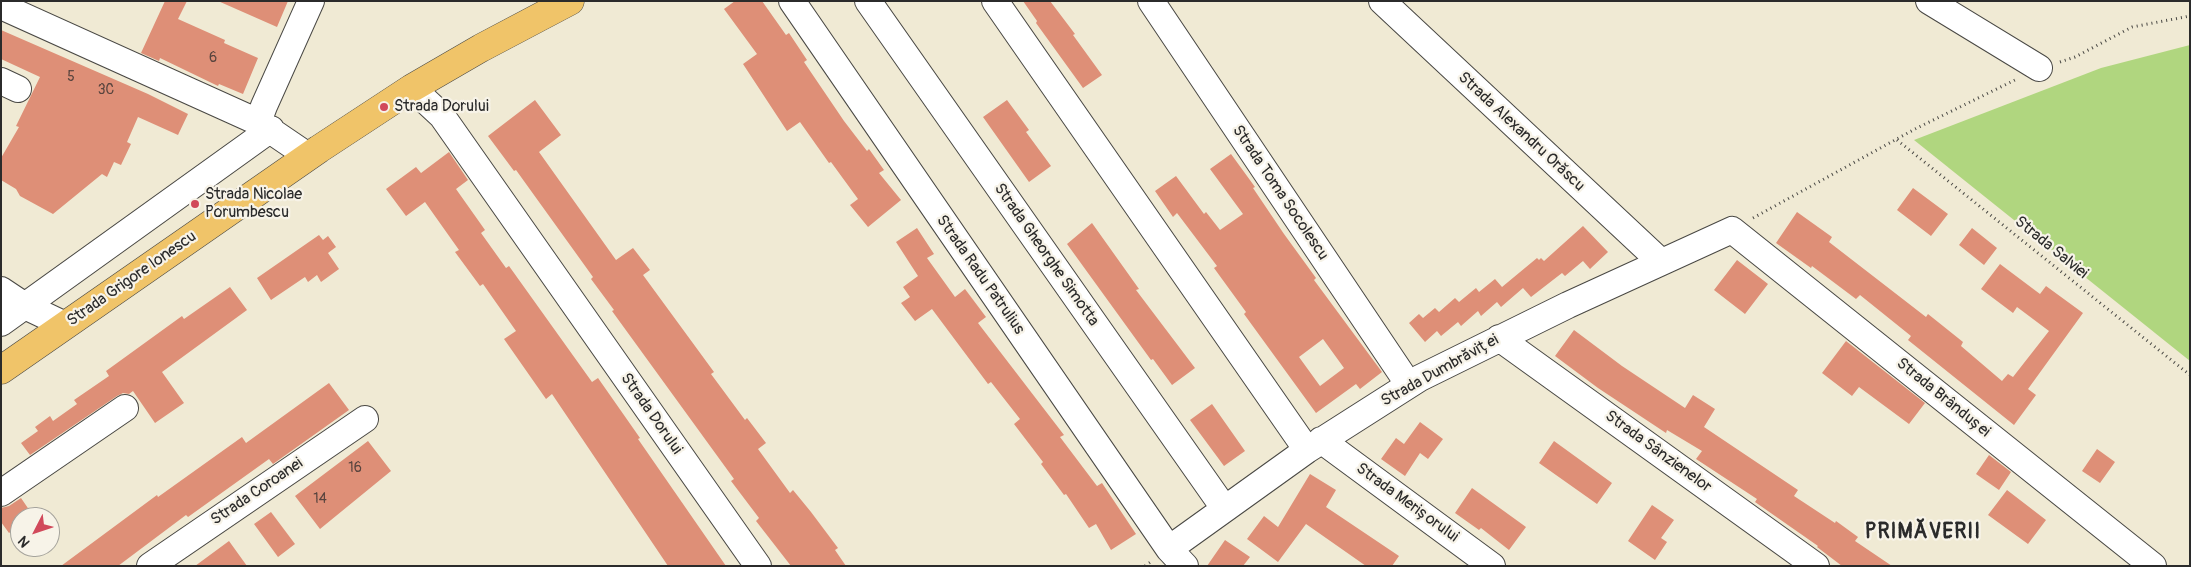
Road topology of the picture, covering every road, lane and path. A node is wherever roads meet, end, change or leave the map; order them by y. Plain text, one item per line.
1 (311, 1) edge
2 (570, 1) edge
3 (792, 1) edge
4 (868, 1) edge
5 (995, 1) edge
6 (1151, 1) edge
7 (1382, 1) edge
8 (1929, 1) edge
9 (1, 6) edge
10 (2190, 16) edge
11 (2039, 68) junction
12 (423, 81) junction
13 (269, 128) junction
14 (1898, 140) junction
15 (298, 163) junction
16 (1732, 230) junction
17 (1661, 262) junction
18 (1, 290) edge
19 (25, 306) junction
20 (1, 323) edge
21 (65, 325) junction
22 (1499, 338) junction
23 (38, 344) junction
24 (1, 370) edge
25 (2190, 375) edge
26 (1409, 385) junction
27 (124, 408) dead end
28 (365, 419) dead end
29 (1314, 445) junction
30 (1, 493) edge
31 (1224, 508) junction
32 (1177, 557) edge
33 (150, 566) edge
34 (758, 566) edge
35 (1492, 566) edge
36 (1816, 566) edge
37 (2153, 566) edge

1 - 13 street
2 - 12 main road, Strada Grigore Ionescu
3 - 32 street, Strada Radu Patrulius
4 - 31 street, Strada Gheorghe Simotta
5 - 29 street, Strada Merișorului
6 - 26 street, Strada Toma Socolescu
7 - 17 street, Strada Alexandru Orăscu
8 - 11 street
9 - 13 street
10 - 11 path
11 - 14 path
12 - 15 main road, Strada Grigore Ionescu
12 - 34 street, Strada Dorului
13 - 15 street
13 - 19 street
14 - 16 path
14 - 25 path, Strada Salviei
15 - 21 main road, Strada Grigore Ionescu
16 - 17 street, Strada Dumbrăviței
16 - 37 street, Strada Brândușei
17 - 22 street, Strada Dumbrăviței
18 - 19 street
19 - 20 street
19 - 21 street
19 - 23 street
21 - 23 main road, Strada Grigore Ionescu
22 - 26 street, Strada Dumbrăviței
22 - 36 street, Strada Sânzienelor
23 - 24 main road, Strada Grigore Ionescu
26 - 29 street, Strada Dumbrăviței
27 - 30 street
28 - 33 street, Strada Coroanei
29 - 31 street, Strada Dumbrăviței
29 - 35 street, Strada Merișorului
31 - 32 street, Strada Dumbrăviței

